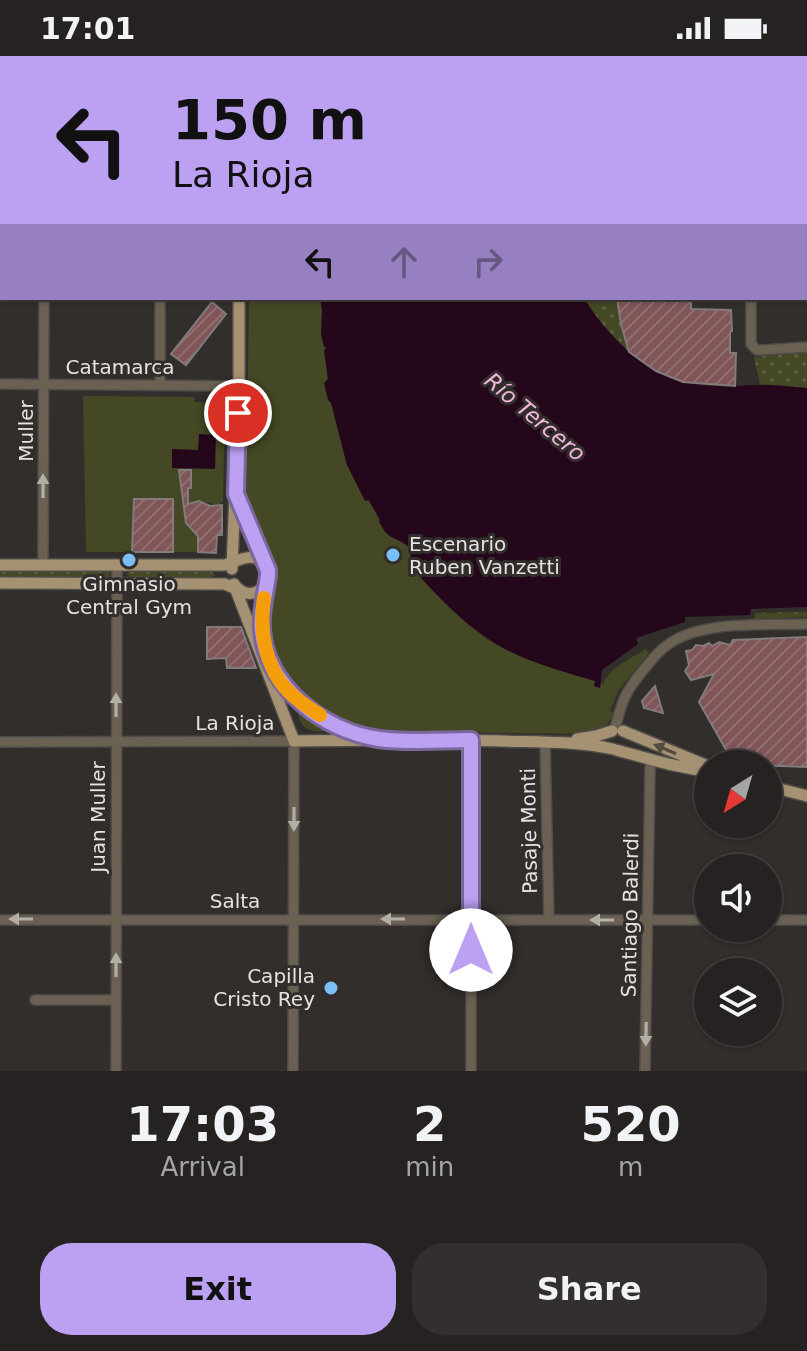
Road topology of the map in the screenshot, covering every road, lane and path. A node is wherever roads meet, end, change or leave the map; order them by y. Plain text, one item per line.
1 (44, 300) edge
2 (160, 300) edge
3 (239, 300) edge
4 (751, 300) edge
5 (807, 347) edge
6 (0, 384) edge
7 (44, 384) junction
8 (160, 385) junction
9 (239, 386) junction
10 (236, 494) junction
11 (43, 564) junction
12 (117, 564) junction
13 (0, 565) edge
14 (234, 565) junction
15 (265, 565) junction
16 (268, 580) junction
17 (0, 583) edge
18 (117, 583) junction
19 (237, 588) junction
20 (807, 624) edge
21 (617, 730) junction
22 (382, 739) junction
23 (471, 740) junction
24 (294, 741) junction
25 (0, 742) edge
26 (116, 742) junction
27 (545, 742) junction
28 (614, 749) junction
29 (651, 760) junction
30 (694, 763) edge
31 (694, 767) edge
32 (782, 790) edge
33 (807, 796) edge
34 (116, 919) junction
35 (294, 919) junction
36 (0, 920) edge
37 (471, 920) junction
38 (549, 920) junction
39 (649, 920) junction
40 (694, 920) edge
41 (782, 920) edge
42 (807, 920) edge
43 (35, 1000) dead end
44 (116, 1000) junction
45 (116, 1071) edge
46 (293, 1071) edge
47 (471, 1071) edge
48 (645, 1071) edge

1 - 7 street, Muller
2 - 8 street
3 - 9 main road
4 - 5 street
6 - 7 street, Catamarca
7 - 8 street, Catamarca
11 -> 7 street, Muller
8 - 9 street, Catamarca
9 - 10 main road
10 - 14 main road
10 - 15 main road
11 - 12 main road
11 - 13 main road
12 - 14 main road
12 - 18 street, Juan Muller
14 - 15 main road
14 - 19 main road
15 - 16 main road
16 - 19 main road
16 - 22 main road
17 - 18 main road
18 - 19 main road
26 -> 18 street, Juan Muller
19 - 24 main road
20 - 21 street
21 - 27 main road
21 - 28 main road
21 - 28 main road
30 -> 21 main road
22 - 23 main road, La Rioja
22 - 24 main road, La Rioja
23 - 27 main road, La Rioja
23 - 37 street
24 - 26 street, La Rioja
24 -> 35 street
25 - 26 street, La Rioja
26 - 34 street, Juan Muller
27 - 28 main road
27 - 38 street, Pasaje Monti
28 - 29 main road
29 - 31 main road
29 - 39 street, Santiago Balerdi
32 - 33 main road
34 - 35 street, Salta
34 -> 36 street, Salta
44 -> 34 street, Juan Muller
37 -> 35 street, Salta
35 - 46 street
37 - 38 street, Salta
37 - 47 street
39 -> 38 street, Salta
39 - 40 street, Salta
39 -> 48 street, Santiago Balerdi
41 - 42 street
43 - 44 street
44 - 45 street, Juan Muller

